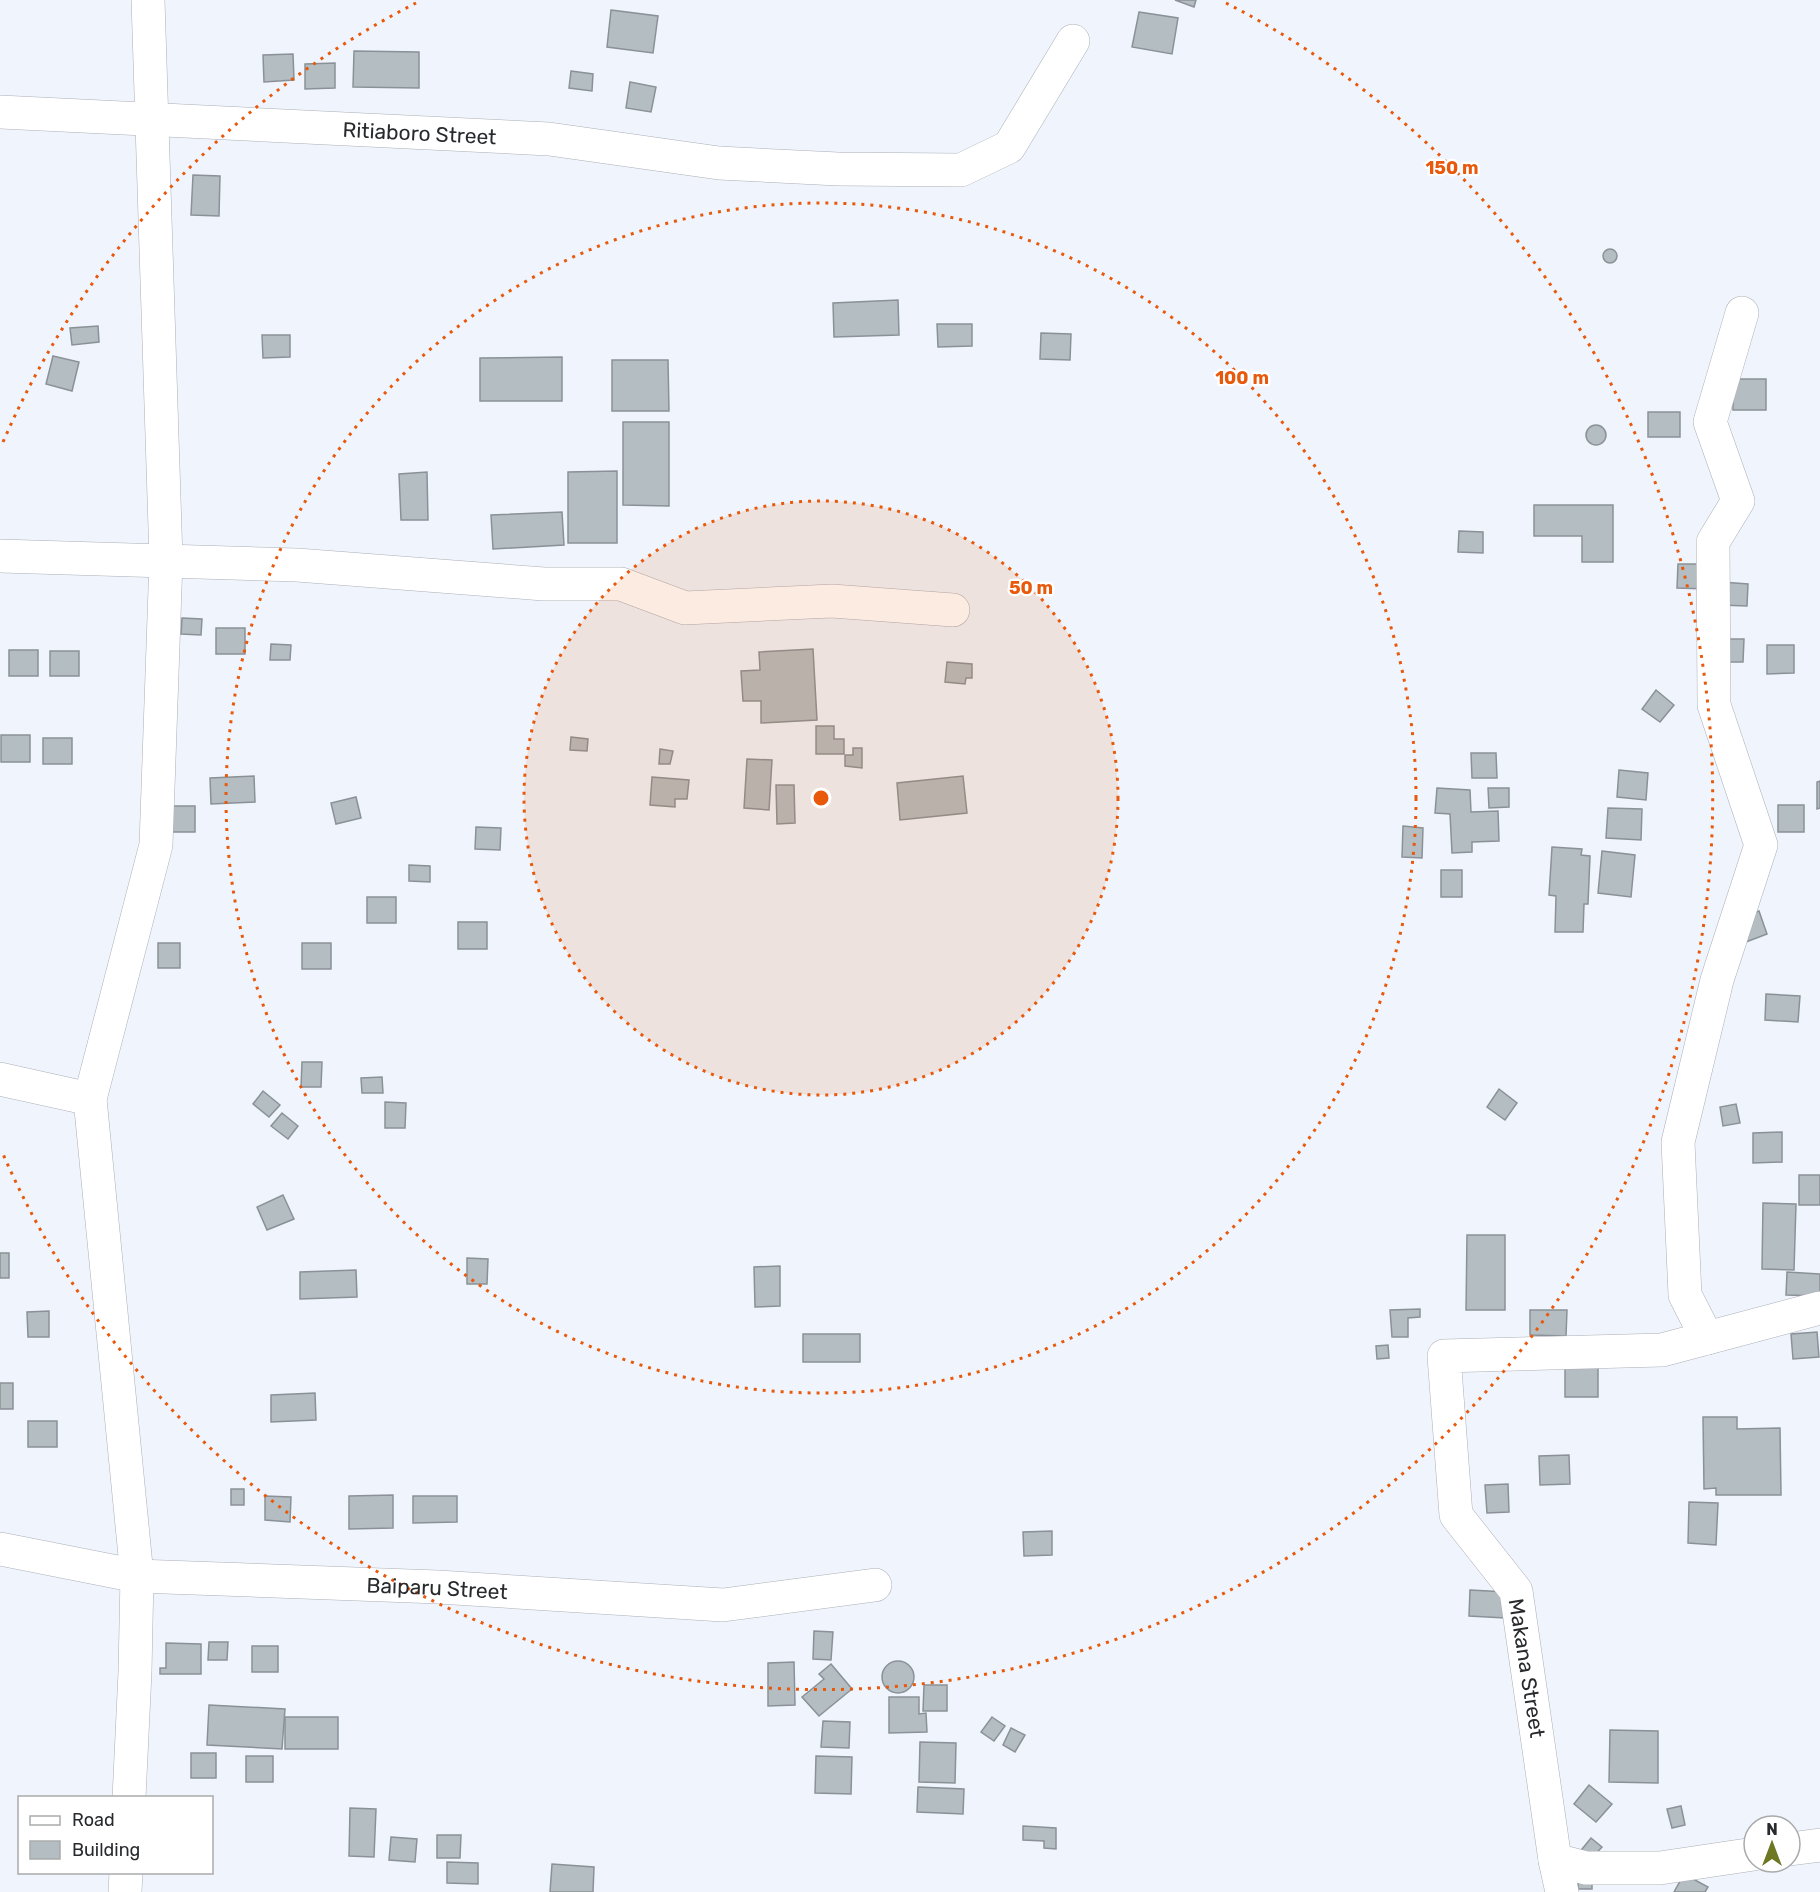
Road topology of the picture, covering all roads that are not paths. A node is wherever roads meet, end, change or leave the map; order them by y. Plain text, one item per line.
1 (148, 0) edge
2 (1073, 41) dead end
3 (0, 112) edge
4 (150, 118) junction
5 (1742, 313) dead end
6 (0, 556) edge
7 (166, 561) junction
8 (953, 610) dead end
9 (0, 1079) edge
10 (90, 1099) junction
11 (1820, 1308) edge
12 (1707, 1338) junction
13 (0, 1549) edge
14 (137, 1576) junction
15 (875, 1586) dead end
16 (129, 1796) edge
17 (1820, 1845) edge
18 (1802, 1847) edge
19 (1742, 1856) edge
20 (1555, 1860) junction
21 (126, 1874) edge
22 (124, 1892) edge
23 (1562, 1892) edge

1 - 4 street
2 - 4 street, Ritiaboro Street
3 - 4 street, Ritiaboro Street
4 - 7 street
5 - 12 street
6 - 7 street
7 - 8 street
7 - 10 street
9 - 10 street
10 - 14 street
11 - 12 street
12 - 20 street, Makana Street
13 - 14 street, Baiparu Street
14 - 15 street, Baiparu Street
14 - 16 street
17 - 18 street
19 - 20 street
20 - 23 street, Makana Street
21 - 22 street

